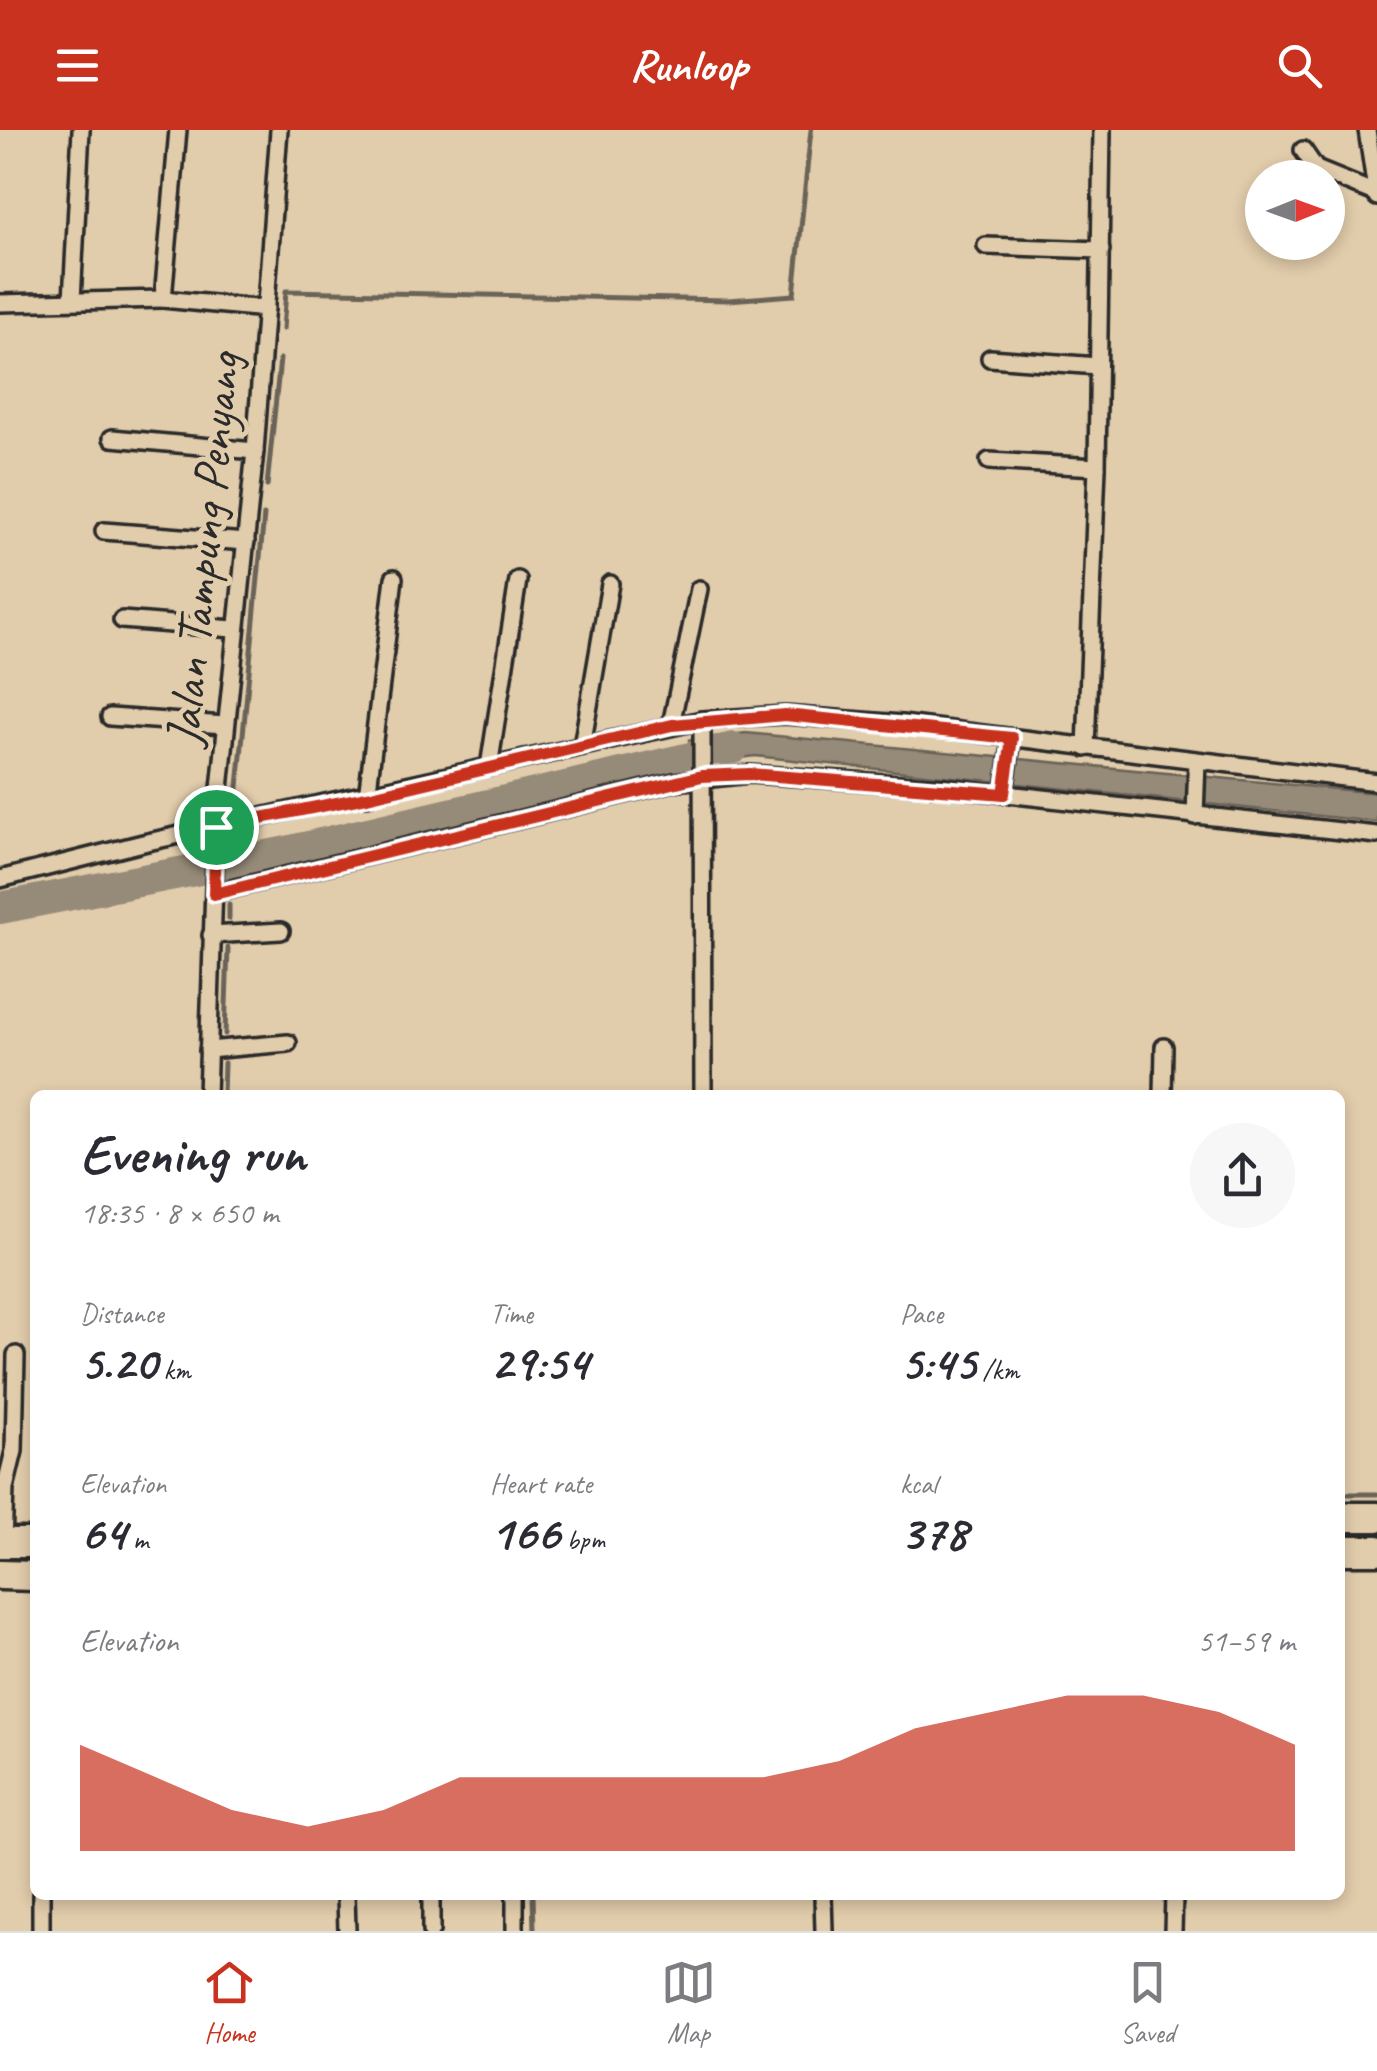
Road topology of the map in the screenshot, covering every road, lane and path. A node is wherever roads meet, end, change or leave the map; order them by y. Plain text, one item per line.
1 (82, 130) edge
2 (178, 130) edge
3 (278, 130) edge
4 (1102, 130) edge
5 (1367, 130) edge
6 (1303, 150) dead end
7 (1376, 195) edge
8 (986, 246) dead end
9 (1100, 250) junction
10 (163, 299) junction
11 (72, 300) junction
12 (0, 303) edge
13 (266, 309) junction
14 (990, 358) dead end
15 (1098, 366) junction
16 (112, 438) dead end
17 (255, 451) junction
18 (989, 461) dead end
19 (1097, 467) junction
20 (104, 532) dead end
21 (246, 542) junction
22 (394, 578) dead end
23 (518, 580) dead end
24 (610, 584) dead end
25 (699, 590) dead end
26 (122, 620) dead end
27 (234, 629) junction
28 (110, 718) dead end
29 (702, 720) junction
30 (225, 725) junction
31 (672, 725) junction
32 (1011, 743) junction
33 (582, 746) junction
34 (1086, 748) junction
35 (1197, 761) junction
36 (489, 768) junction
37 (702, 768) junction
38 (1377, 782) edge
39 (1005, 789) junction
40 (367, 797) junction
41 (1196, 809) junction
42 (216, 827) junction
43 (1377, 835) edge
44 (0, 879) edge
45 (214, 886) junction
46 (281, 931) dead end
47 (211, 934) junction
48 (288, 1044) dead end
49 (1164, 1047) dead end
50 (208, 1050) junction
51 (207, 1090) edge
52 (703, 1090) edge
53 (1163, 1090) edge
54 (16, 1355) dead end
55 (2, 1488) edge
56 (1377, 1516) edge
57 (1345, 1517) edge
58 (2, 1543) edge
59 (30, 1543) edge
60 (1345, 1550) edge
61 (1377, 1550) edge
62 (0, 1575) edge
63 (30, 1576) edge
64 (41, 1900) edge
65 (346, 1900) edge
66 (430, 1900) edge
67 (515, 1900) edge
68 (822, 1900) edge
69 (1174, 1900) edge
70 (41, 1931) edge
71 (347, 1931) edge
72 (431, 1931) edge
73 (515, 1931) edge
74 (824, 1931) edge
75 (1173, 1931) edge

1 - 11 street
2 - 10 street
3 - 13 street, Jalan Tampung Penyang
4 - 9 street
5 - 7 street
6 - 7 street
8 - 9 street
9 - 15 street
10 - 11 street
10 - 13 street
11 - 12 street
13 - 17 street, Jalan Tampung Penyang
14 - 15 street
15 - 19 street
16 - 17 street
17 - 21 street, Jalan Tampung Penyang
18 - 19 street
19 - 34 street
20 - 21 street
21 - 27 street, Jalan Tampung Penyang
22 - 40 street
23 - 36 street
24 - 33 street
25 - 31 street
26 - 27 street
27 - 30 street, Jalan Tampung Penyang
28 - 30 street
29 - 31 street
29 - 32 street
29 - 37 street
30 - 42 street, Jalan Tampung Penyang
31 - 33 street
32 - 34 street
32 - 39 street
33 - 36 street
34 - 35 street
35 - 38 street
35 - 41 street
36 - 40 street
37 - 39 street
37 - 45 street
37 - 52 street
39 - 41 street
40 - 42 street
41 - 43 street
42 - 44 street
42 - 45 street, Jalan Tampung Penyang
45 - 47 street, Jalan Tampung Penyang
46 - 47 street
47 - 50 street, Jalan Tampung Penyang
48 - 50 street
49 - 53 street
50 - 51 street, Jalan Tampung Penyang
54 - 55 street
55 - 58 street
56 - 57 highway
58 - 59 highway
60 - 61 highway
62 - 63 highway
64 - 70 street
65 - 71 street
66 - 72 street
67 - 73 street
68 - 74 street
69 - 75 street

